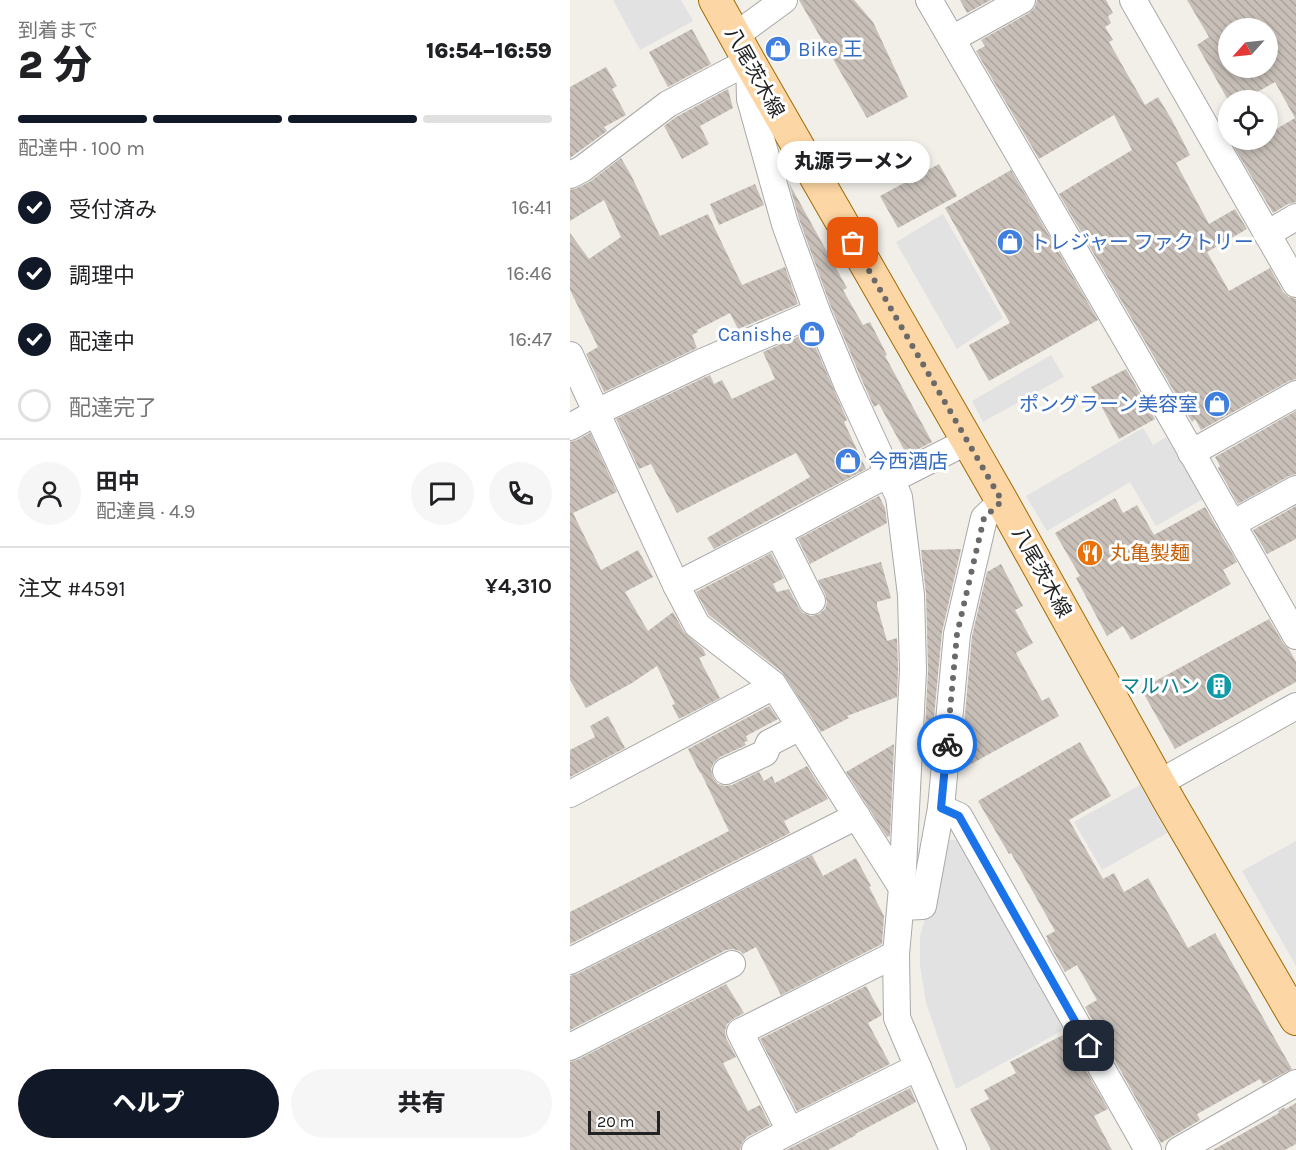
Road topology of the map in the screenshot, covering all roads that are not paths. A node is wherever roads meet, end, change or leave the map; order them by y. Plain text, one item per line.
1 (716, 0) edge
2 (784, 0) edge
3 (930, 0) edge
4 (1022, 0) edge
5 (1133, 0) edge
6 (952, 39) junction
7 (742, 49) junction
8 (570, 175) edge
9 (1296, 217) edge
10 (1267, 234) junction
11 (1296, 284) edge
12 (817, 312) junction
13 (570, 356) edge
14 (1296, 394) edge
15 (597, 412) junction
16 (570, 427) edge
17 (968, 441) junction
18 (1191, 453) junction
19 (890, 477) junction
20 (1296, 489) edge
21 (1002, 501) junction
22 (1232, 524) junction
23 (778, 533) junction
24 (676, 585) junction
25 (812, 601) dead end
26 (1296, 636) edge
27 (774, 686) junction
28 (1296, 706) edge
29 (800, 727) junction
30 (726, 771) dead end
31 (1159, 783) junction
32 (570, 794) edge
33 (941, 808) junction
34 (857, 816) junction
35 (901, 897) junction
36 (896, 954) junction
37 (570, 961) edge
38 (732, 964) dead end
39 (1296, 1018) edge
40 (570, 1047) edge
41 (918, 1067) junction
42 (1296, 1083) edge
43 (790, 1131) junction
44 (755, 1150) edge
45 (953, 1150) edge
46 (1148, 1150) edge
47 (1179, 1150) edge

1 - 7 main road, 八尾茨木線
2 - 7 street
3 - 6 street
4 - 6 street
5 - 10 street
6 - 18 street
7 - 8 street
7 - 12 street
7 - 17 main road, 八尾茨木線
9 - 10 street
10 - 11 street
12 - 15 street
12 - 19 street
13 - 15 street
14 - 18 street
15 - 16 street
15 - 24 street
17 - 19 street
17 - 21 main road, 八尾茨木線
18 - 22 street
19 - 23 street
19 - 35 street
20 - 22 street
21 - 31 main road, 八尾茨木線
21 - 33 street
22 - 26 street
23 - 24 street
23 - 25 street
24 - 27 street
27 - 29 street
27 - 32 street
28 - 31 street
29 - 30 street
29 - 34 street
31 - 39 main road, 八尾茨木線
33 - 35 street
33 - 46 street
34 - 35 street
34 - 37 street
35 - 36 street
36 - 41 street
36 - 43 street
38 - 40 street
41 - 43 street
41 - 45 street
42 - 47 street
43 - 44 street

